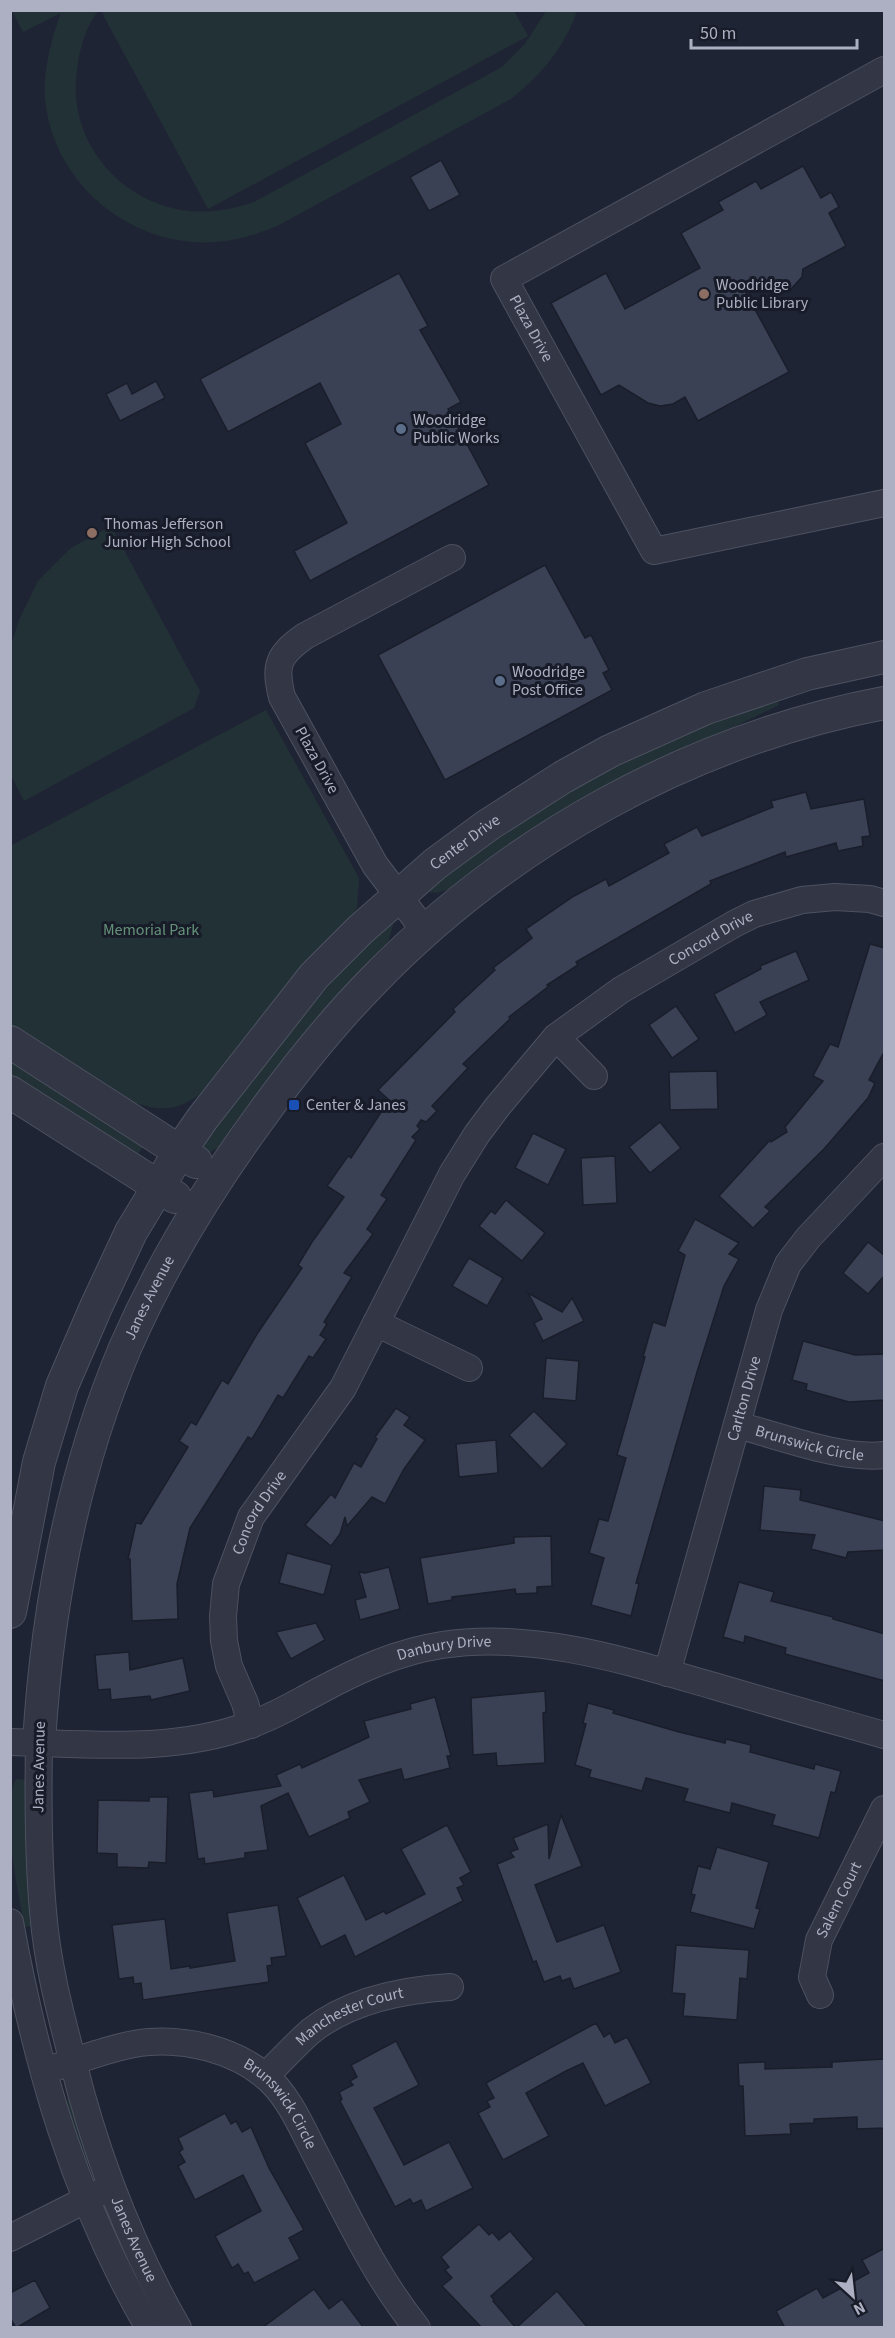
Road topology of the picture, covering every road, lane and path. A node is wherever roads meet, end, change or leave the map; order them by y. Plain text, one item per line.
1 (885, 70) edge
2 (885, 502) edge
3 (452, 558) dead end
4 (885, 657) edge
5 (885, 703) edge
6 (397, 897) junction
7 (885, 903) edge
8 (425, 931) junction
9 (556, 1037) junction
10 (10, 1042) edge
11 (594, 1076) dead end
12 (10, 1092) edge
13 (180, 1151) junction
14 (885, 1157) edge
15 (217, 1176) junction
16 (158, 1186) junction
17 (195, 1211) junction
18 (376, 1323) junction
19 (469, 1368) dead end
20 (737, 1425) junction
21 (885, 1455) edge
22 (10, 1612) edge
23 (667, 1673) junction
24 (251, 1725) junction
25 (885, 1735) edge
26 (25, 1742) edge
27 (885, 1809) edge
28 (10, 1922) edge
29 (450, 1987) dead end
30 (820, 1995) dead end
31 (73, 2063) junction
32 (44, 2071) junction
33 (265, 2076) junction
34 (112, 2187) junction
35 (86, 2199) junction
36 (10, 2238) edge
37 (149, 2328) edge
38 (178, 2328) edge
39 (417, 2328) edge

1 - 2 street, Plaza Drive
3 - 6 street, Plaza Drive
4 - 6 street, Center Drive
5 - 8 street
6 - 8 street, Plaza Drive
6 - 13 street, Center Drive
7 - 9 street, Concord Drive
8 - 15 street
9 - 11 street
9 - 18 street, Concord Drive
10 - 13 street
12 - 16 street
13 - 15 street
13 - 16 street, Center Drive
14 - 20 street, Carlton Drive
15 - 17 street, Janes Avenue
16 - 17 street
16 - 22 street
17 - 26 street, Janes Avenue
18 - 19 street
18 - 24 street, Concord Drive
20 - 21 street, Brunswick Circle
20 - 23 street, Carlton Drive
23 - 24 street, Danbury Drive
23 - 25 street, Danbury Drive
24 - 26 street, Danbury Drive
26 - 31 street, Janes Avenue
27 - 30 street, Salem Court
28 - 32 street, Janes Avenue
29 - 33 street, Manchester Court
31 - 32 street, Brunswick Circle
31 - 33 street, Brunswick Circle
31 - 34 street, Janes Avenue
32 - 35 street, Janes Avenue
33 - 39 street, Brunswick Circle
34 - 35 street
34 - 38 street, Janes Avenue
35 - 36 street
35 - 37 street, Janes Avenue

